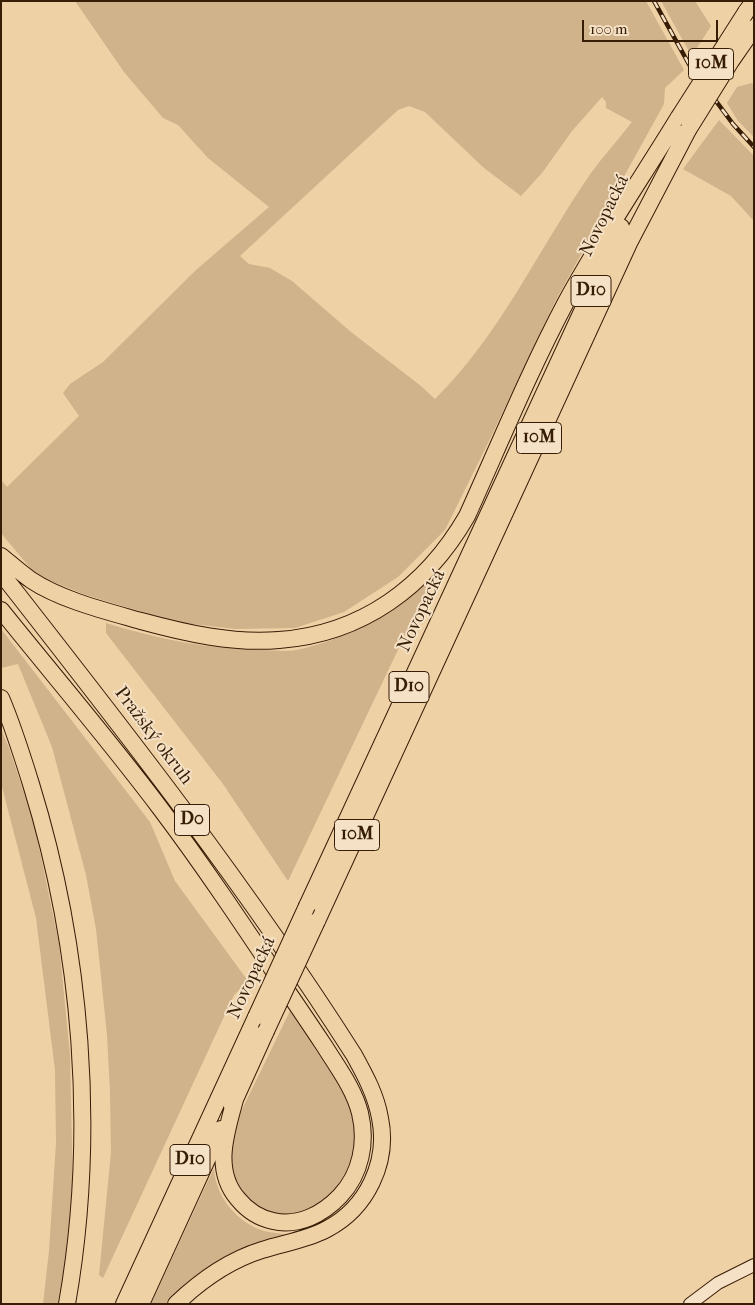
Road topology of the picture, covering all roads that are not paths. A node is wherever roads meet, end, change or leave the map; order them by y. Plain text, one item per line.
1 (750, 7) edge
2 (754, 28) edge
3 (683, 124) junction
4 (1, 556) edge
5 (1, 573) edge
6 (1, 610) edge
7 (1, 698) edge
8 (236, 1096) junction
9 (754, 1265) edge
10 (67, 1304) edge
11 (124, 1304) edge
12 (141, 1304) edge
13 (176, 1304) edge
14 (690, 1304) edge

1 - 3 highway, Novopacká / 10M, bridge
2 - 3 highway, Novopacká / 10M, bridge
3 - 4 highway
3 - 8 highway, Novopacká / 10M, bridge
3 - 11 highway, Novopacká / D10, bridge
5 - 13 highway, Pražský okruh / D0
6 - 8 highway, Pražský okruh / D0
7 - 10 highway
8 - 12 highway, Novopacká / 10M
9 - 14 street

